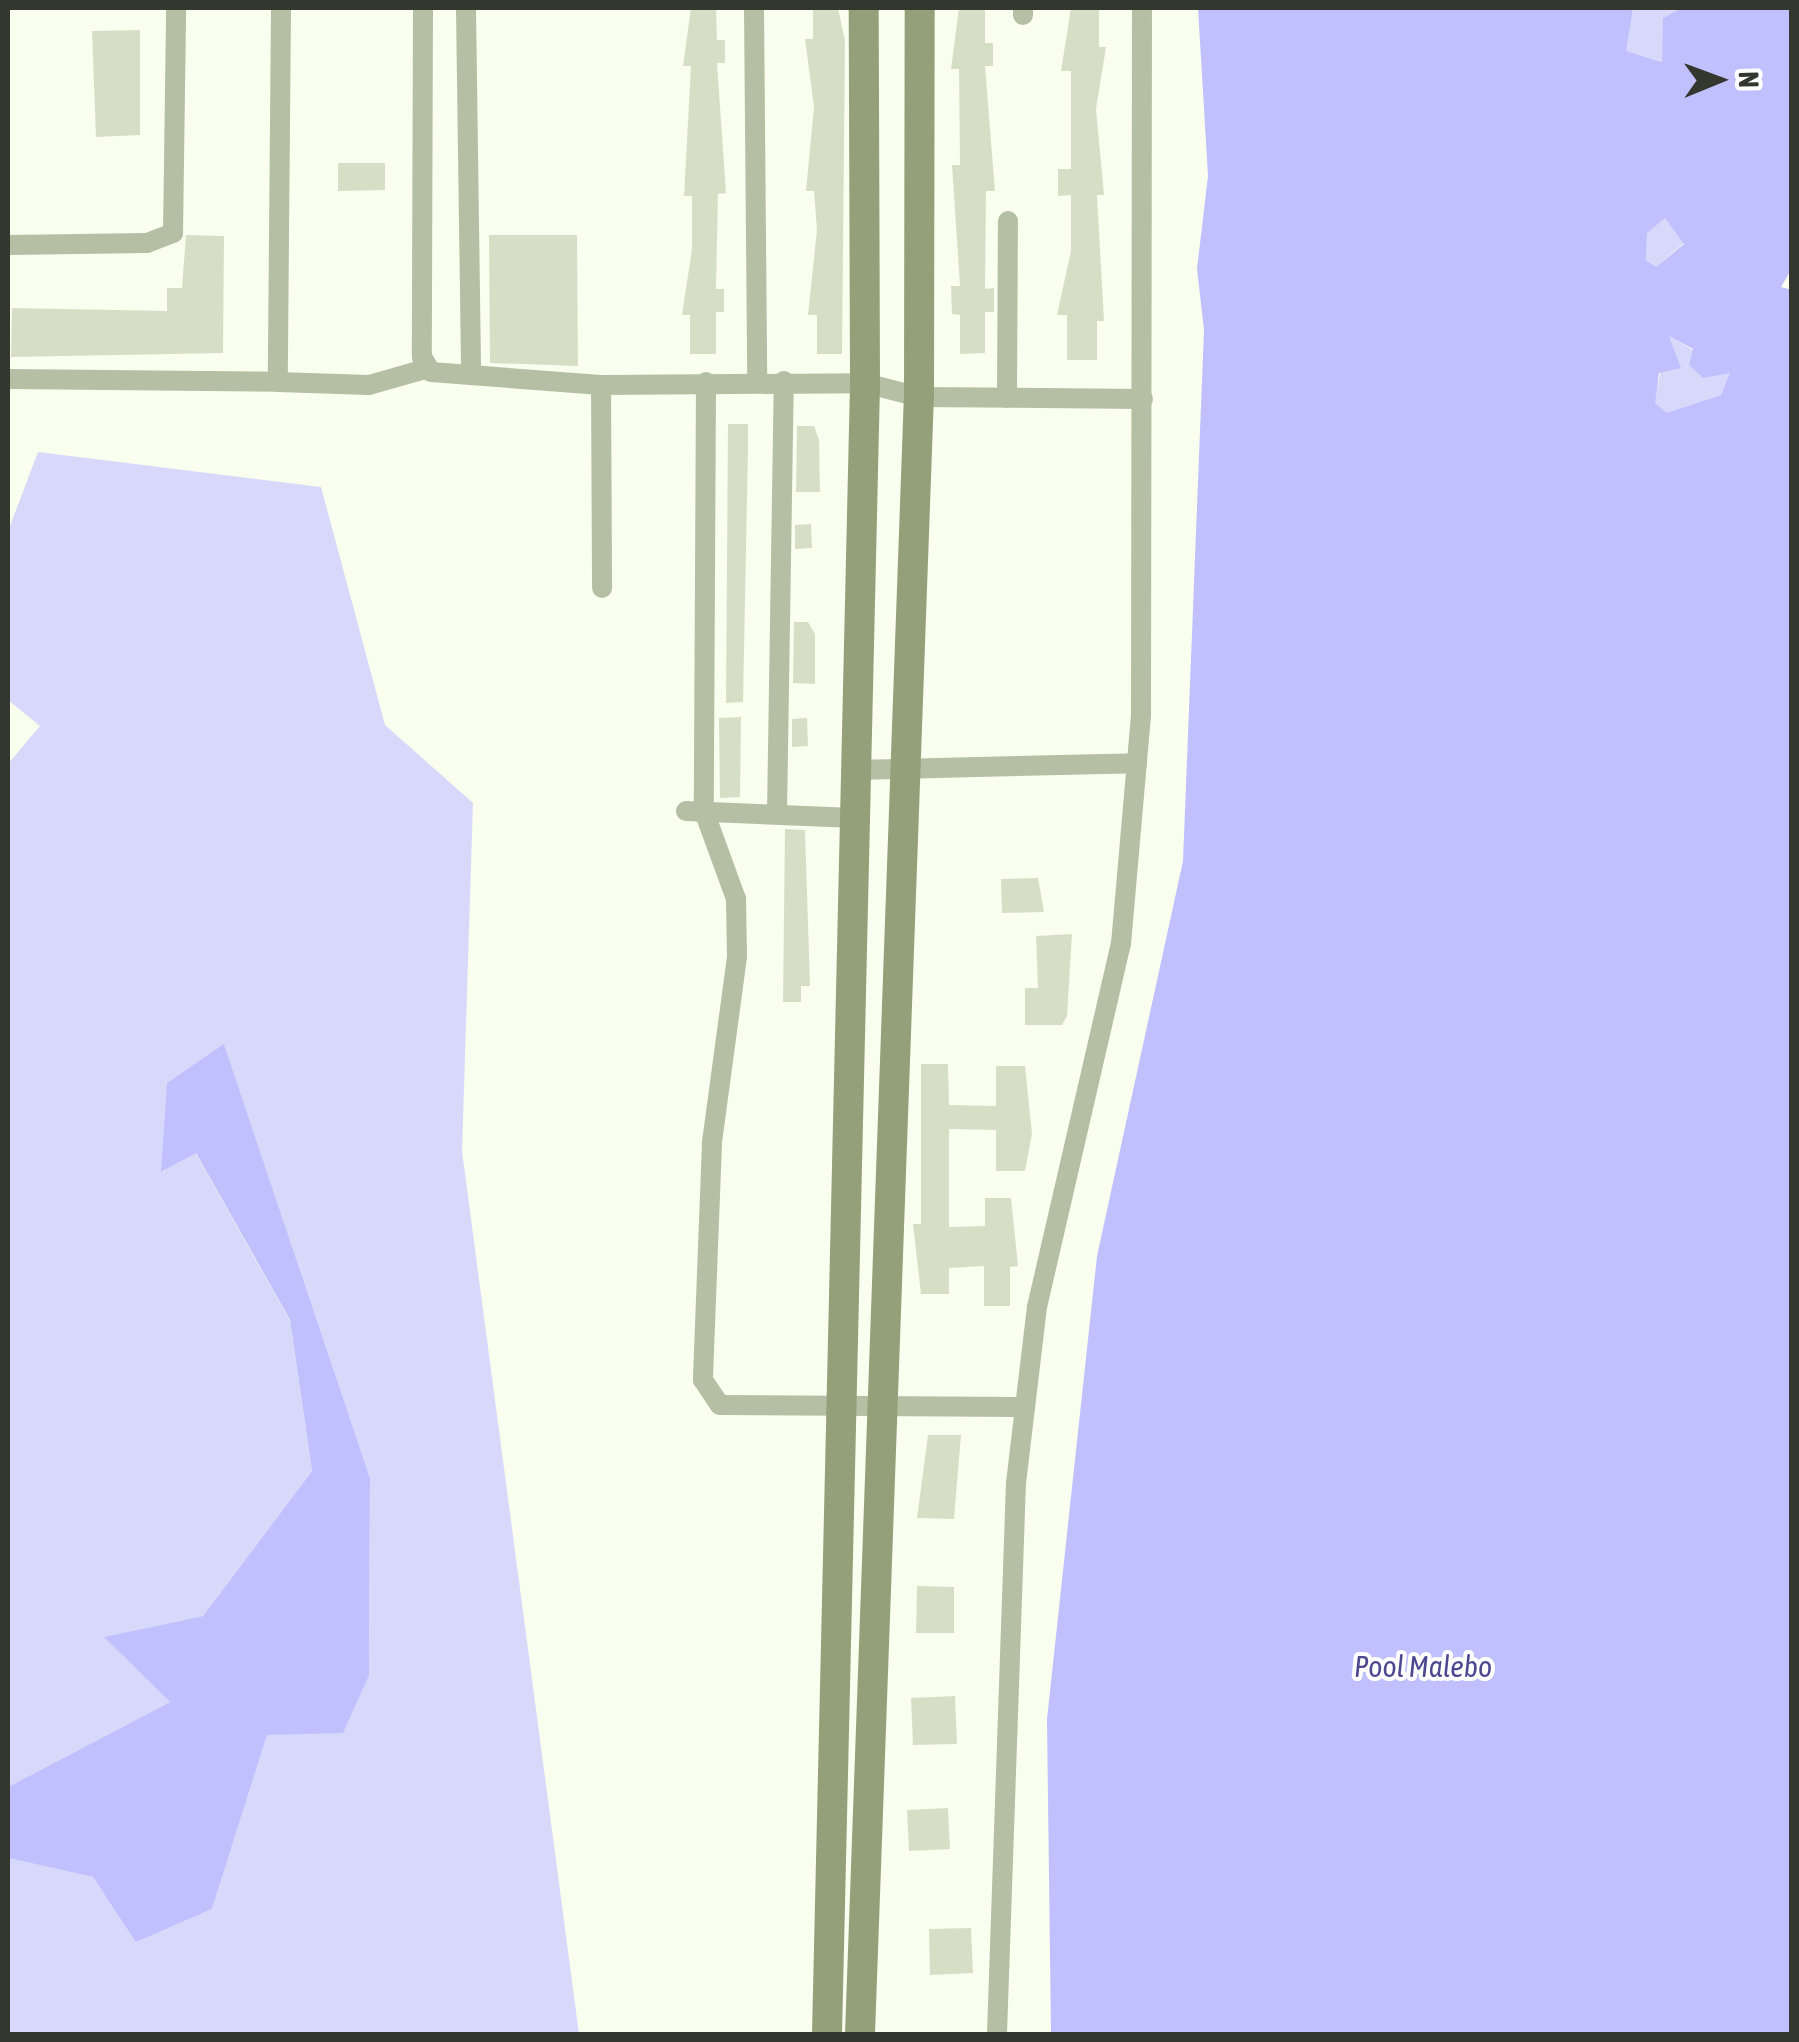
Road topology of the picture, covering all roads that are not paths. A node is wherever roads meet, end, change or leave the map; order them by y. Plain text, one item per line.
1 (176, 8) edge
2 (281, 8) edge
3 (423, 8) edge
4 (466, 8) edge
5 (754, 8) edge
6 (864, 8) edge
7 (920, 8) edge
8 (1142, 8) edge
9 (1008, 220) dead end
10 (8, 245) edge
11 (426, 368) junction
12 (471, 375) junction
13 (8, 379) edge
14 (757, 380) junction
15 (784, 381) junction
16 (278, 382) junction
17 (706, 382) junction
18 (865, 383) junction
19 (601, 385) junction
20 (918, 398) junction
21 (1007, 398) junction
22 (1143, 398) junction
23 (602, 588) dead end
24 (1137, 763) junction
25 (900, 769) junction
26 (856, 770) junction
27 (695, 811) junction
28 (776, 814) junction
29 (855, 818) junction
30 (837, 1400) junction
31 (886, 1403) junction
32 (1026, 1407) junction
33 (827, 2034) edge
34 (860, 2034) edge
35 (997, 2034) edge

1 - 10 street
2 - 16 street
3 - 11 street
4 - 12 street
5 - 14 street
6 - 18 street
7 - 20 street
8 - 22 street
9 - 21 street
11 - 12 street
11 - 16 street
12 - 19 street
13 - 16 street
14 - 15 street
14 - 17 street
15 - 18 street
15 - 28 street
17 - 19 street
17 - 27 street
18 - 20 street
18 - 26 street
19 - 23 street
20 - 21 street
20 - 25 street
21 - 22 street
22 - 24 street
24 - 25 street
24 - 32 street
25 - 26 street
25 - 31 street
26 - 29 street
27 - 28 street
27 - 30 street
28 - 29 street
29 - 30 street
30 - 31 street
30 - 33 street
31 - 32 street
31 - 34 street
32 - 35 street

